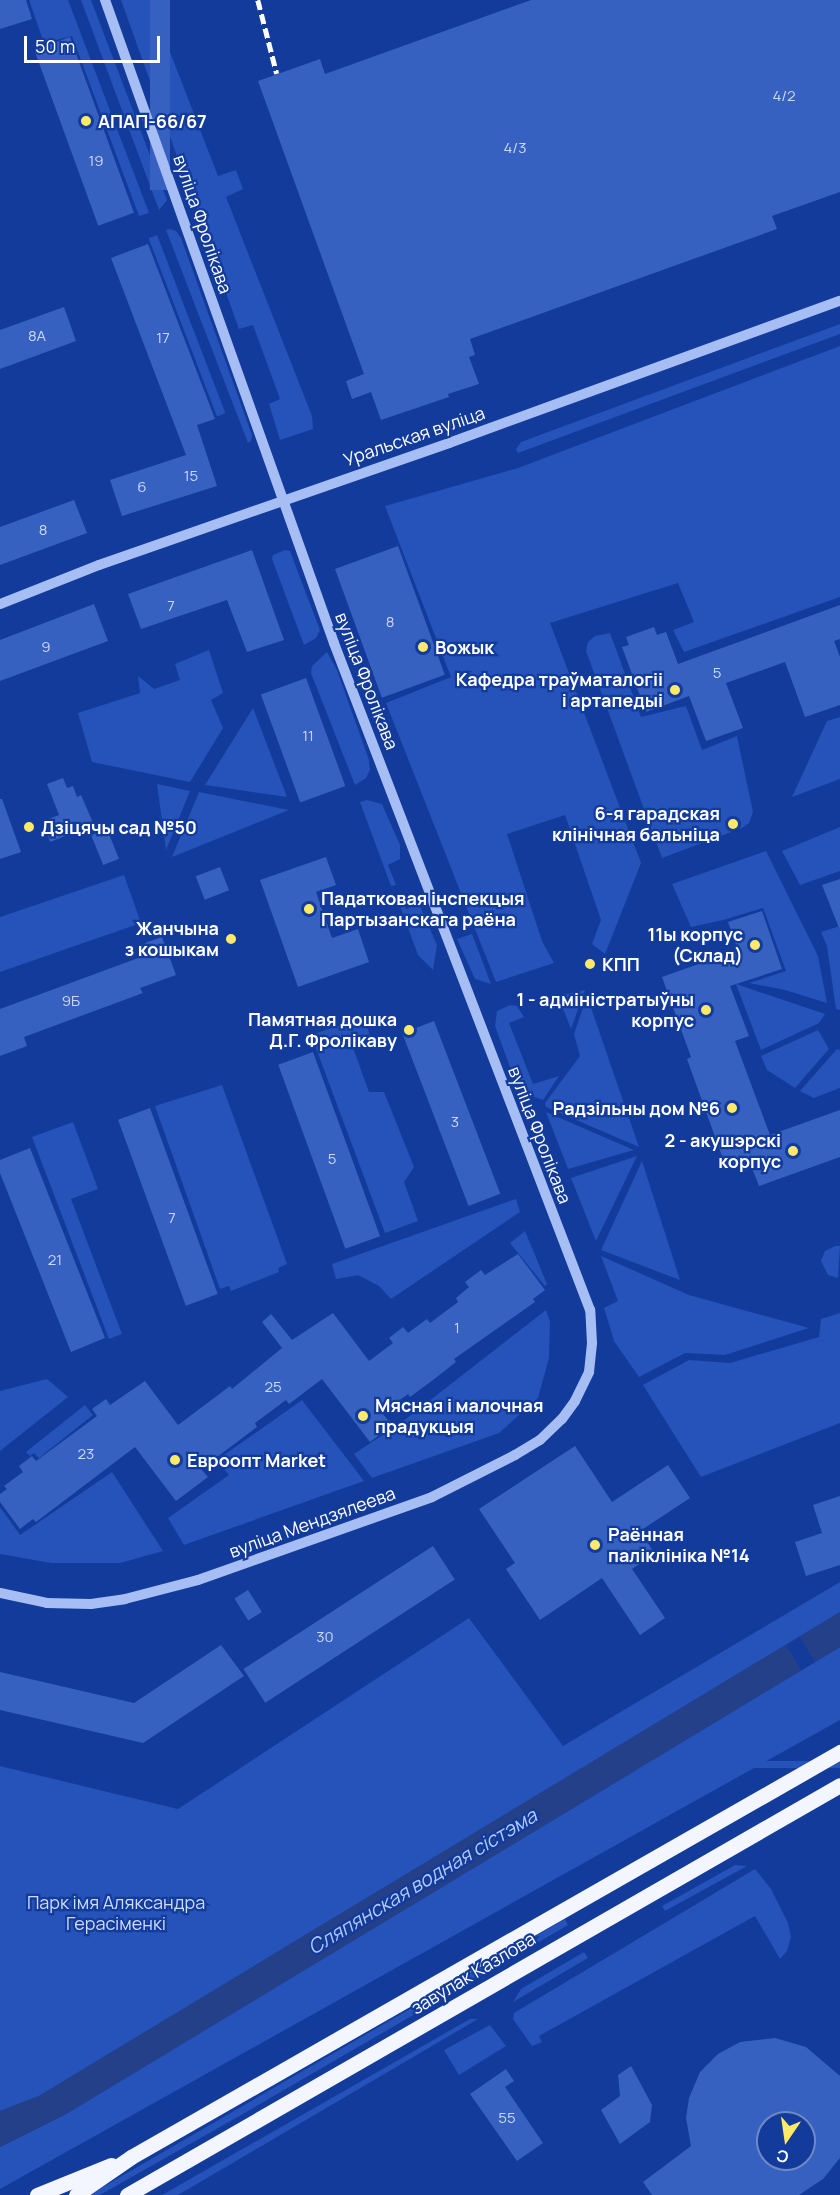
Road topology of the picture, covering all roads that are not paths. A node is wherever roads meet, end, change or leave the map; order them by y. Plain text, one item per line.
1 (105, 0) edge
2 (840, 301) edge
3 (282, 500) junction
4 (0, 604) edge
5 (589, 1372) joint
6 (0, 1593) edge
7 (840, 1752) edge
8 (840, 1785) edge
9 (131, 2157) junction
10 (37, 2195) edge
11 (76, 2195) edge
12 (127, 2195) edge

1 - 3 street, вуліца Фролікава
2 - 3 street, Уральская вуліца
3 - 4 street, Уральская вуліца
3 - 5 street, вуліца Фролікава
5 - 6 street, вуліца Мендзялеева
7 - 9 main road, завулак Казлова
8 - 12 main road, завулак Казлова
9 - 10 main road, завулак Казлова
9 - 11 main road, завулак Казлова

